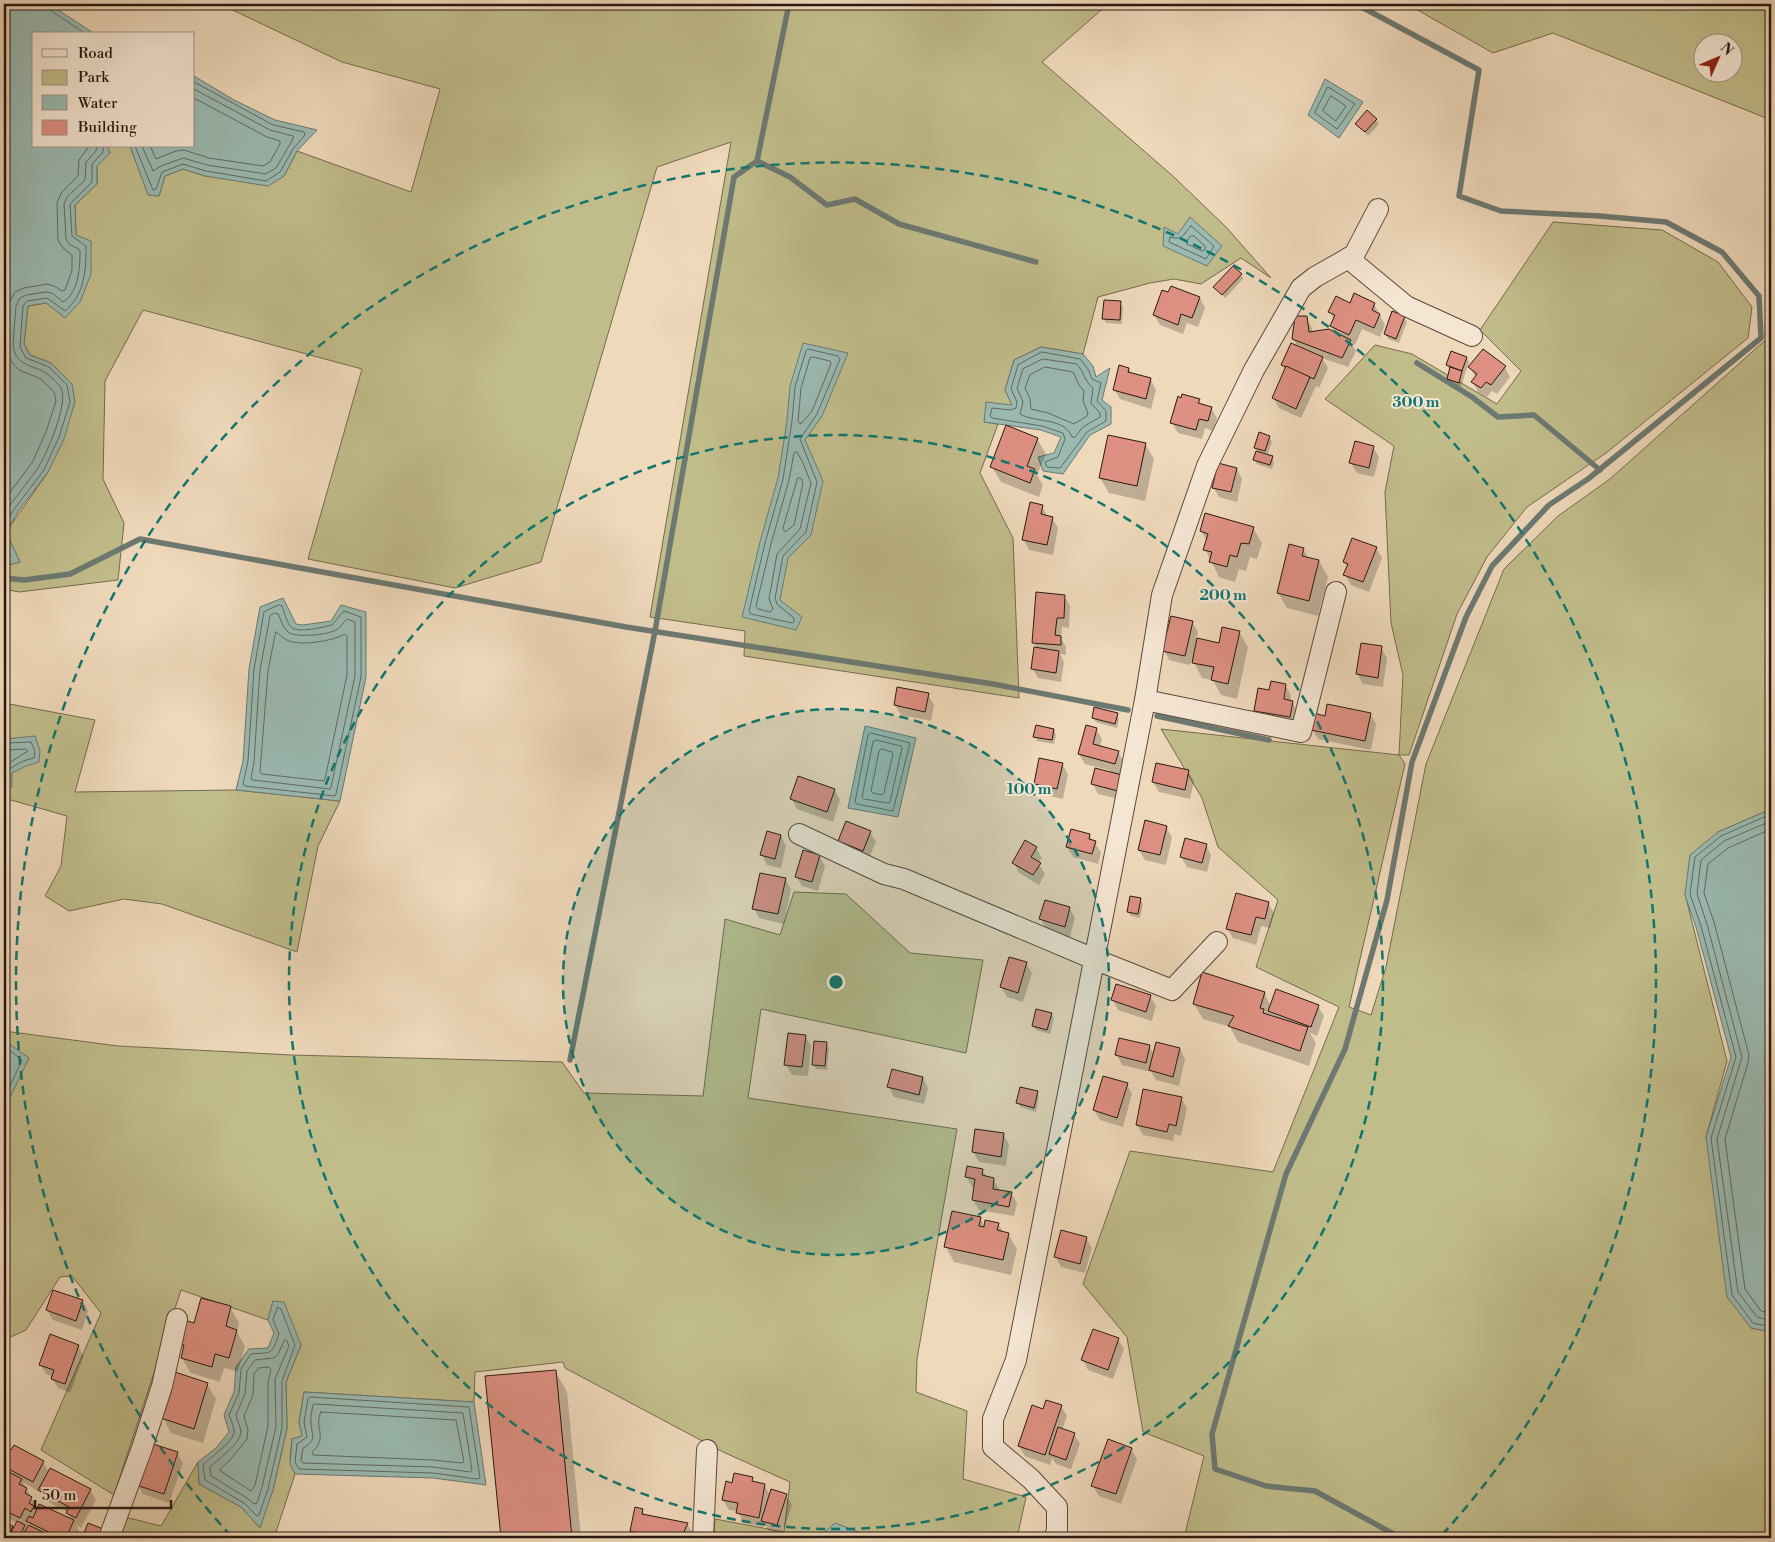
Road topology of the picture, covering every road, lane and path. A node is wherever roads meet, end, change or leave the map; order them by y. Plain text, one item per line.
1 (1378, 208) dead end
2 (1348, 258) junction
3 (1472, 336) dead end
4 (1336, 592) dead end
5 (1145, 700) junction
6 (799, 834) dead end
7 (1217, 942) dead end
8 (1094, 959) junction
9 (177, 1319) dead end
10 (707, 1450) dead end
11 (109, 1538) edge
12 (703, 1538) edge
13 (1054, 1538) edge

1 - 2 street
2 - 3 street
2 - 5 street
4 - 5 street
5 - 8 street
6 - 8 street
7 - 8 street
8 - 13 street
9 - 11 street
10 - 12 street

